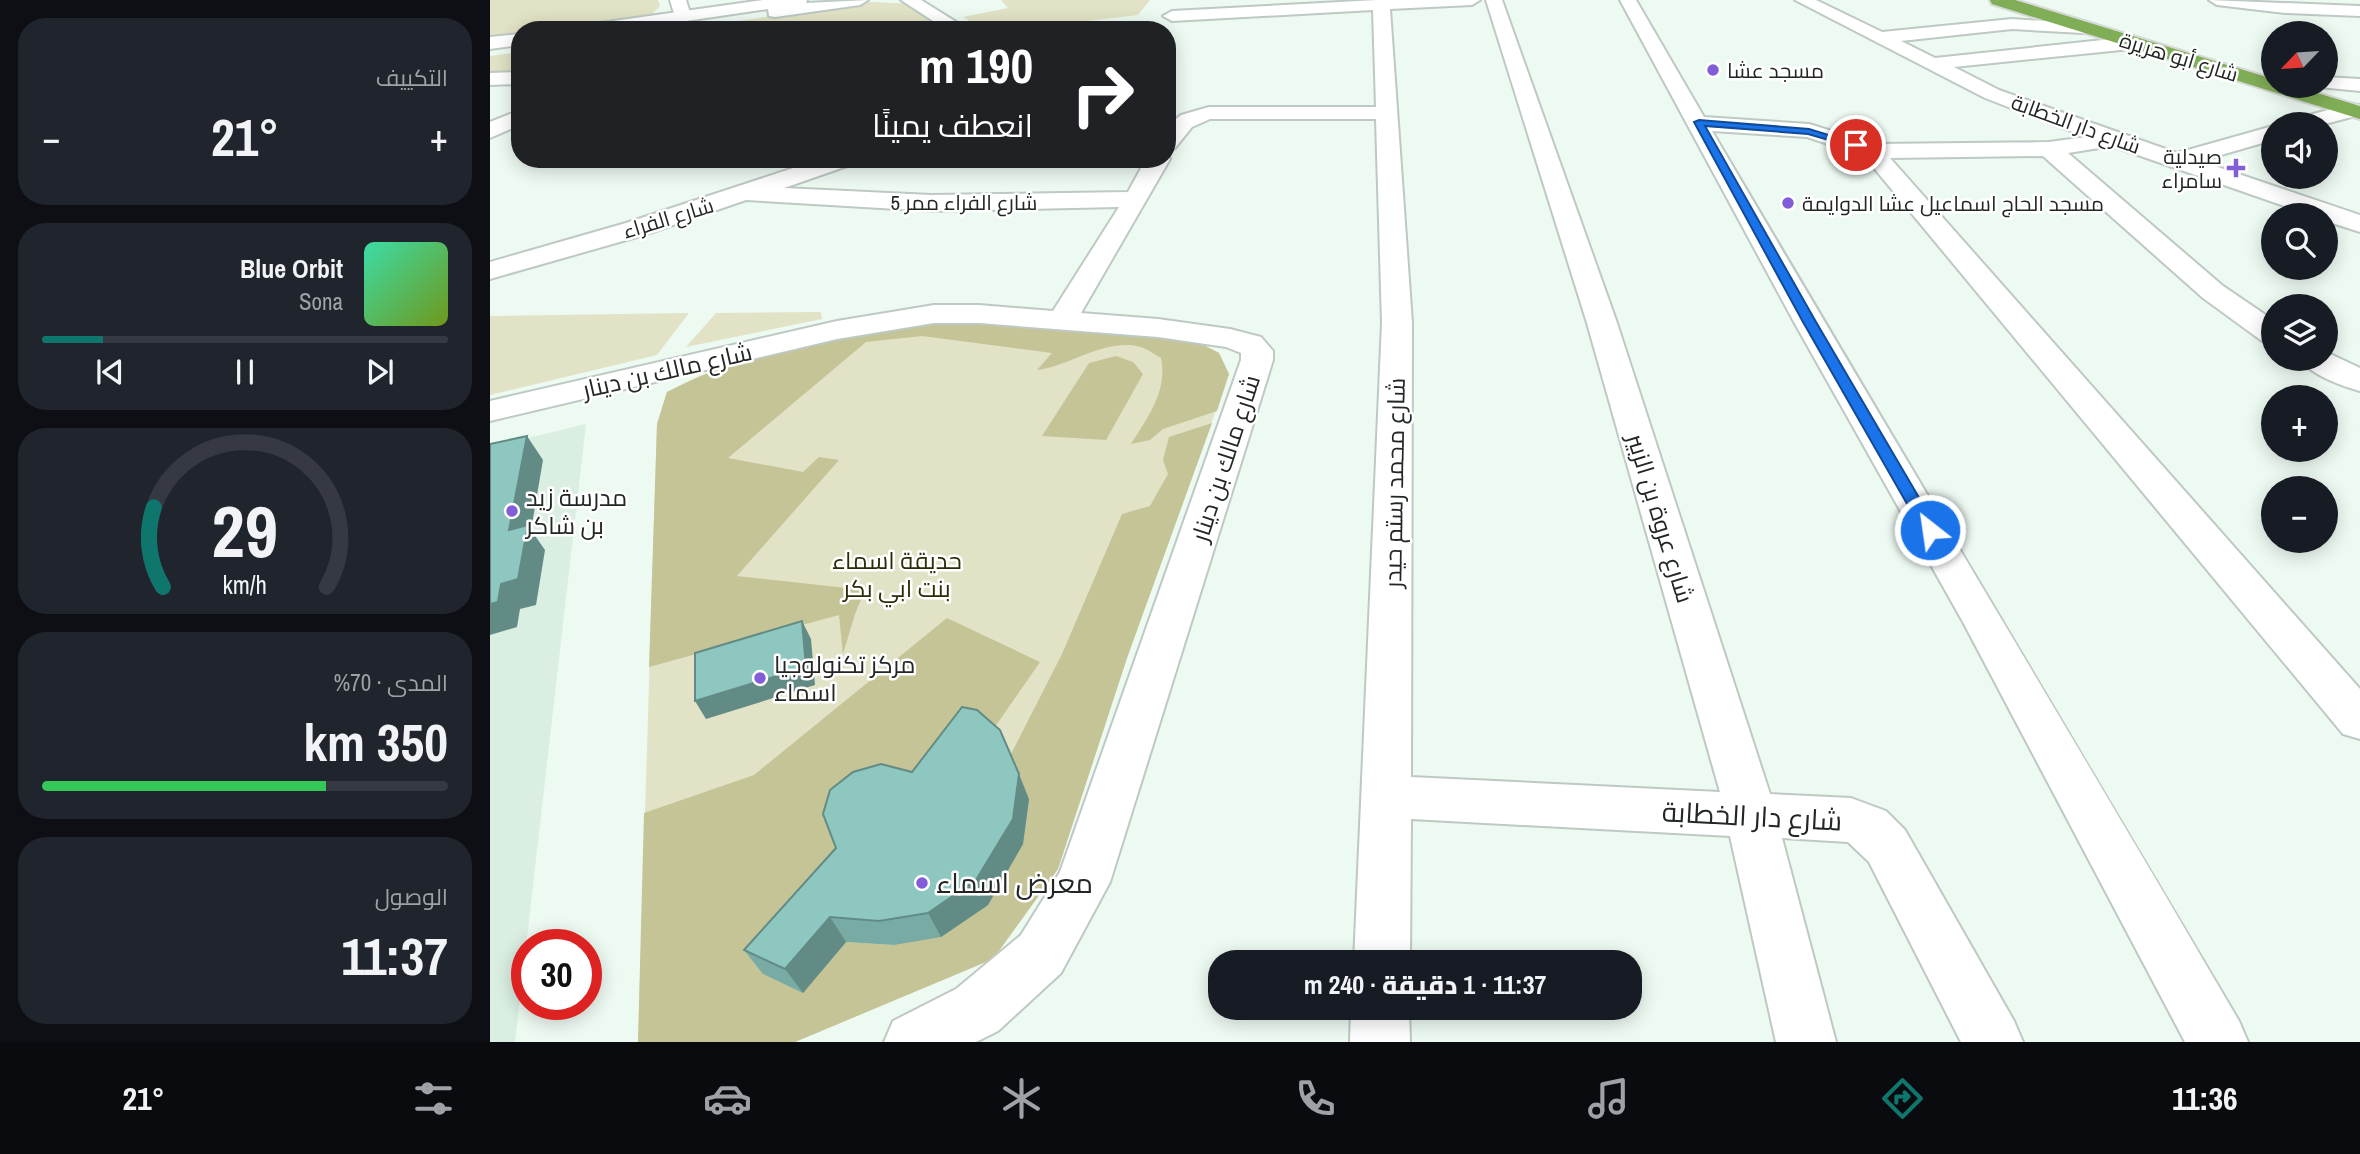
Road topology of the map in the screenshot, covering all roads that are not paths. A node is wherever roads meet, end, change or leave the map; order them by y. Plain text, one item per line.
1 (799, 0) edge
2 (860, 0) edge
3 (909, 0) edge
4 (1202, 0) edge
5 (1472, 0) edge
6 (1494, 0) edge
7 (1628, 0) edge
8 (1803, 0) edge
9 (1998, 0) edge
10 (2217, 0) edge
11 (1381, 4) junction
12 (680, 8) edge
13 (2019, 11) edge
14 (2360, 11) edge
15 (1172, 16) junction
16 (624, 21) edge
17 (712, 21) edge
18 (945, 21) edge
19 (1161, 21) edge
20 (1881, 38) junction
21 (511, 40) edge
22 (490, 43) edge
23 (2131, 43) junction
24 (511, 49) edge
25 (490, 52) edge
26 (1932, 64) junction
27 (2261, 74) edge
28 (511, 78) edge
29 (490, 79) edge
30 (2338, 84) edge
31 (2360, 85) edge
32 (2332, 98) edge
33 (2357, 108) edge
34 (1387, 113) junction
35 (2338, 114) edge
36 (511, 120) edge
37 (1699, 122) junction
38 (1176, 127) edge
39 (490, 131) edge
40 (2261, 136) edge
41 (2113, 139) junction
42 (2049, 149) junction
43 (1872, 151) junction
44 (2179, 160) junction
45 (819, 168) edge
46 (1153, 168) edge
47 (747, 193) junction
48 (1136, 200) junction
49 (2360, 224) edge
50 (490, 271) edge
51 (1062, 320) junction
52 (2261, 326) edge
53 (2338, 370) edge
54 (2360, 381) edge
55 (490, 411) edge
56 (2360, 721) edge
57 (1386, 797) junction
58 (1750, 815) junction
59 (1382, 950) edge
60 (1381, 1020) edge
61 (915, 1042) edge
62 (1380, 1042) edge
63 (1806, 1042) edge
64 (1993, 1042) edge
65 (2218, 1042) edge

1 - 12 street
2 - 17 street
3 - 18 street
4 - 15 street
5 - 11 street
6 - 58 street, شارع عروة بن الزبير
7 - 37 street
8 - 20 street, شارع دار الخطابة
9 - 13 highway, شارع أبو هريرة
10 - 14 street
11 - 15 street
11 - 34 street, شارع محمد رستم حيدر
12 - 16 street
13 - 20 street
13 - 23 highway, شارع أبو هريرة
13 - 27 highway, شارع أبو هريرة
15 - 19 street
20 - 26 street, شارع دار الخطابة
21 - 22 street
23 - 26 street
23 - 33 highway, شارع أبو هريرة
24 - 25 street
26 - 41 street, شارع دار الخطابة
28 - 29 street
30 - 31 street
32 - 33 highway
33 - 35 street
34 - 38 street
34 - 57 street, شارع محمد رستم حيدر
36 - 39 street
37 - 43 street
37 - 65 street
40 - 44 street
41 - 42 street
41 - 44 street, شارع دار الخطابة
42 - 43 street
42 - 52 street
43 - 56 street
44 - 49 street, شارع دار الخطابة
45 - 47 street, شارع الفراء
46 - 48 street
47 - 48 street, شارع الفراء ممر 5
47 - 50 street, شارع الفراء
48 - 51 street
51 - 55 street, شارع مالك بن دينار
51 - 61 street, شارع مالك بن دينار
53 - 54 street
57 - 58 street, شارع دار الخطابة
57 - 59 street, شارع محمد رستم حيدر
58 - 63 street, شارع عروة بن الزبير
58 - 64 street, شارع دار الخطابة
60 - 62 street

